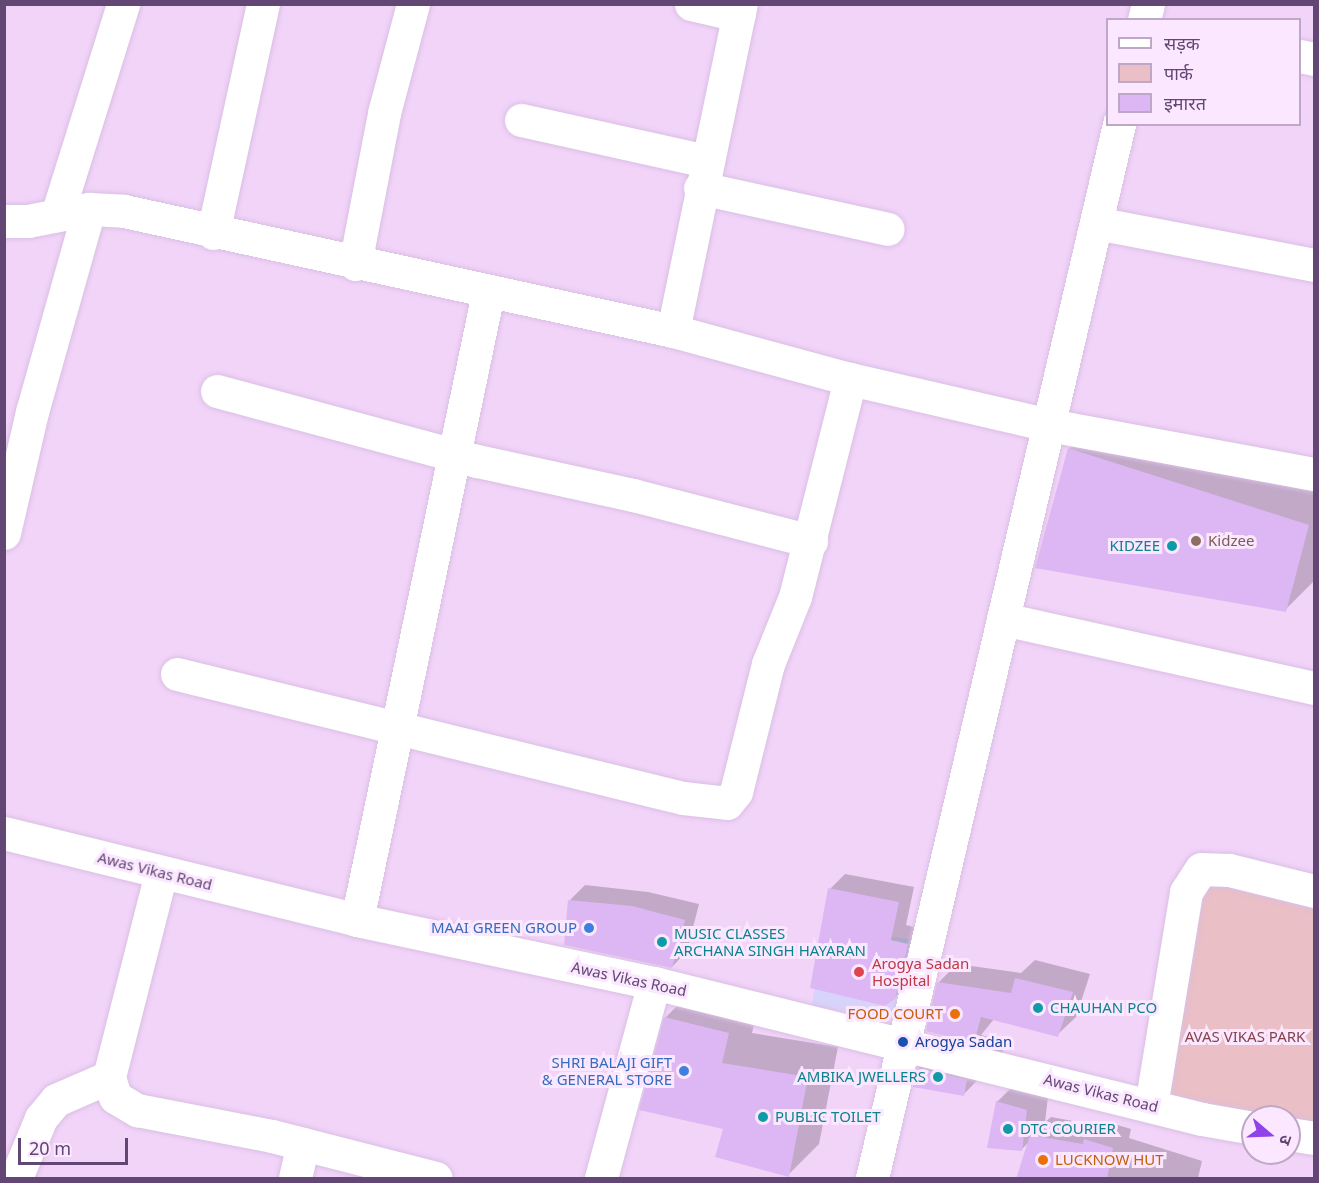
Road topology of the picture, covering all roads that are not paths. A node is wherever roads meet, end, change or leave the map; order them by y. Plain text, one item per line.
1 (123, 4) edge
2 (263, 4) edge
3 (413, 4) edge
4 (691, 4) edge
5 (740, 10) edge
6 (521, 120) dead end
7 (1119, 126) edge
8 (703, 175) junction
9 (89, 209) junction
10 (57, 215) junction
11 (4, 221) edge
12 (1096, 223) junction
13 (888, 229) dead end
14 (213, 233) junction
15 (355, 264) junction
16 (1314, 265) edge
17 (488, 293) junction
18 (674, 331) junction
19 (850, 379) junction
20 (217, 391) dead end
21 (1048, 425) junction
22 (454, 455) junction
23 (1314, 474) edge
24 (4, 533) edge
25 (811, 541) junction
26 (1003, 619) junction
27 (177, 674) dead end
28 (1314, 688) edge
29 (398, 727) junction
30 (4, 833) edge
31 (161, 873) junction
32 (1314, 891) edge
33 (357, 921) junction
34 (654, 983) junction
35 (903, 1042) junction
36 (109, 1077) junction
37 (1151, 1106) junction
38 (1241, 1125) edge
39 (303, 1144) junction
40 (16, 1179) edge
41 (295, 1179) edge
42 (436, 1179) edge
43 (601, 1179) edge
44 (872, 1179) edge

1 - 10 street
2 - 14 street
3 - 15 street
4 - 5 street
5 - 8 street
6 - 8 street
7 - 12 street
8 - 13 street
8 - 18 street
9 - 10 street
9 - 14 street
9 - 24 street
10 - 11 street
12 - 16 street
12 - 21 street
14 - 15 street
15 - 17 street
17 - 18 street
17 - 22 street
18 - 19 street
19 - 21 street
19 - 25 street
20 - 22 street
21 - 23 street
21 - 26 street
22 - 25 street
22 - 29 street
25 - 29 street
26 - 28 street
26 - 35 street
27 - 29 street
29 - 33 street
30 - 31 street, Awas Vikas Road
31 - 33 street, Awas Vikas Road
31 - 36 street
32 - 37 street
33 - 34 street, Awas Vikas Road
34 - 35 street, Awas Vikas Road
34 - 43 street
35 - 37 street, Awas Vikas Road
35 - 44 street
36 - 39 street
36 - 40 street
37 - 38 street, Awas Vikas Road
39 - 41 street
39 - 42 street

